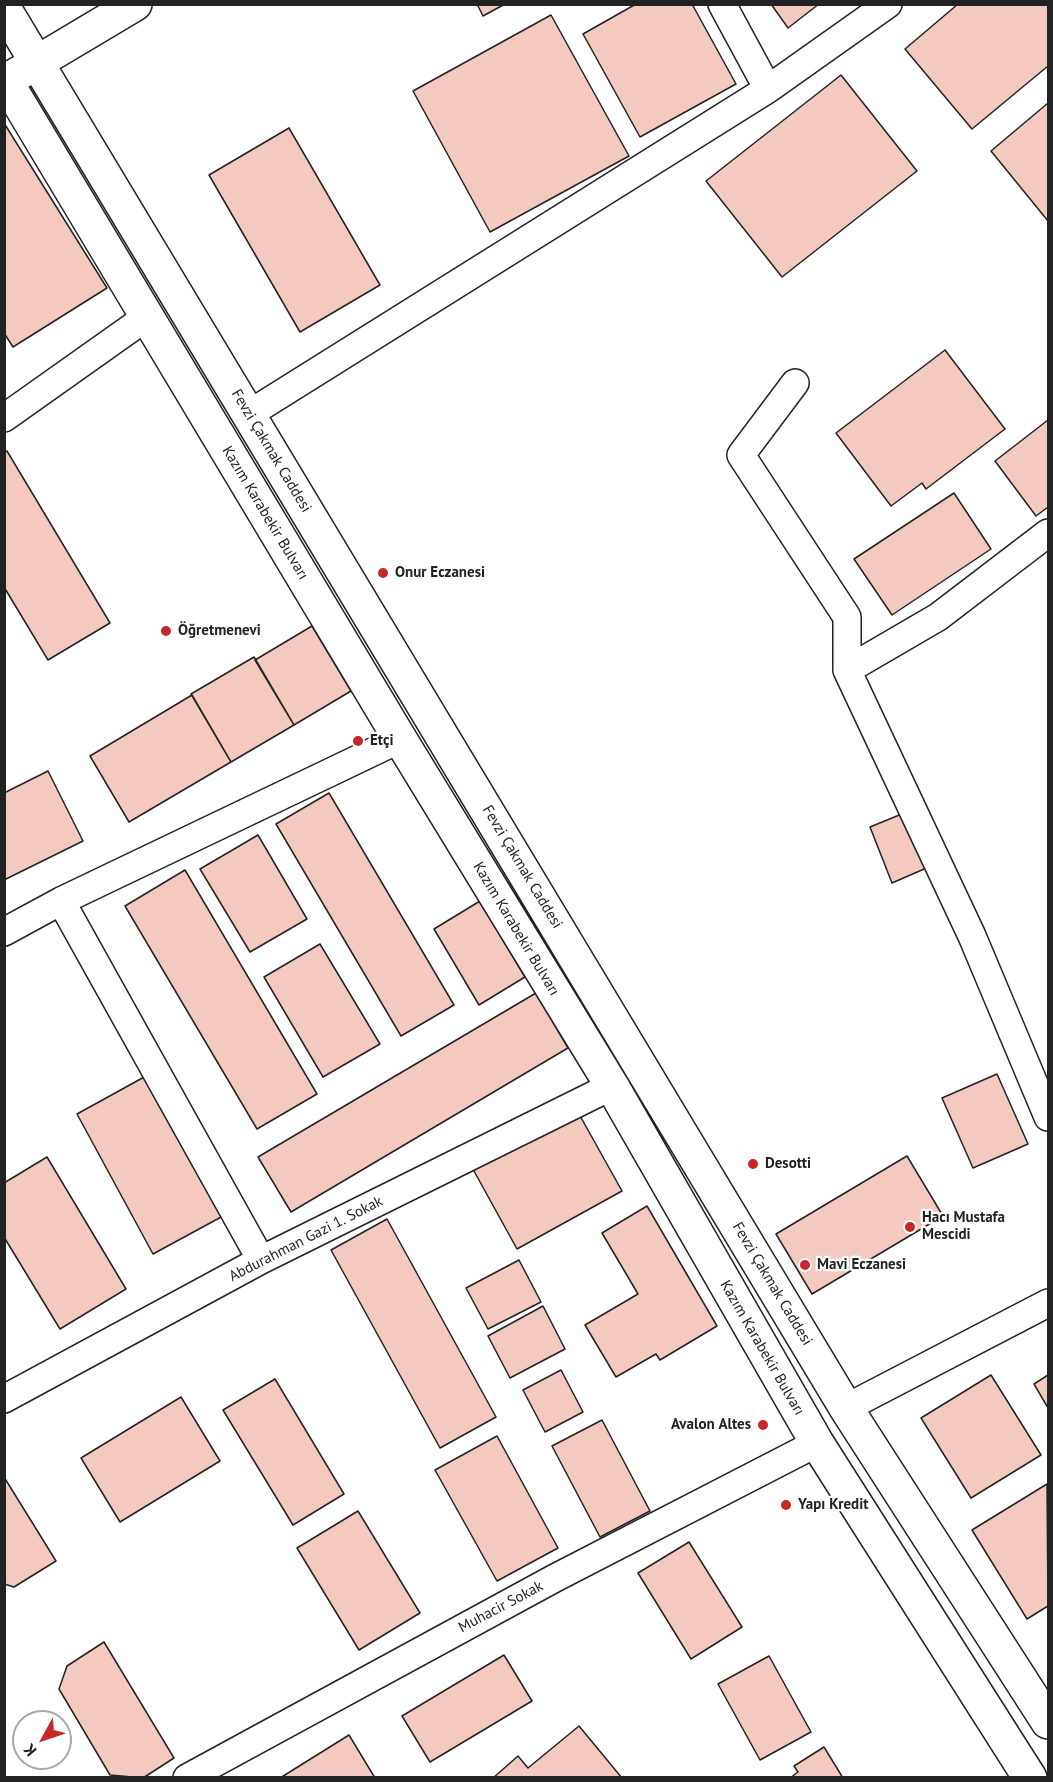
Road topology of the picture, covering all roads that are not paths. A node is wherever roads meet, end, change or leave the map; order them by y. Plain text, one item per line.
1 (102, 4) edge
2 (135, 4) edge
3 (722, 4) edge
4 (888, 4) edge
5 (4, 8) edge
6 (15, 70) edge
7 (768, 89) junction
8 (148, 316) junction
9 (795, 383) dead end
10 (249, 414) junction
11 (4, 418) edge
12 (1048, 533) edge
13 (847, 670) junction
14 (400, 739) junction
15 (61, 901) junction
16 (4, 932) edge
17 (612, 1086) junction
18 (1048, 1117) edge
19 (261, 1260) junction
20 (1048, 1303) edge
21 (4, 1399) edge
22 (846, 1408) junction
23 (818, 1443) junction
24 (1048, 1722) edge
25 (187, 1778) edge
26 (1030, 1778) edge

1 - 6 main road
2 - 6 main road
3 - 7 street
4 - 7 street
5 - 6 main road, Fevzi Çakmak Caddesi
6 - 8 main road, Kazım Karabekir Bulvarı
6 - 10 main road, Fevzi Çakmak Caddesi
7 - 10 street
8 - 11 street
8 - 14 main road, Kazım Karabekir Bulvarı
9 - 13 street
10 - 22 main road, Fevzi Çakmak Caddesi
12 - 13 street
13 - 18 street
14 - 15 street
14 - 17 main road, Kazım Karabekir Bulvarı
15 - 16 street
15 - 19 street
17 - 19 street, Abdurahman Gazi 1. Sokak
17 - 23 main road, Kazım Karabekir Bulvarı
19 - 21 street, Abdurahman Gazi 1. Sokak
20 - 22 street
22 - 24 main road, Fevzi Çakmak Caddesi
23 - 25 street, Muhacir Sokak
23 - 26 main road, Kazım Karabekir Bulvarı

